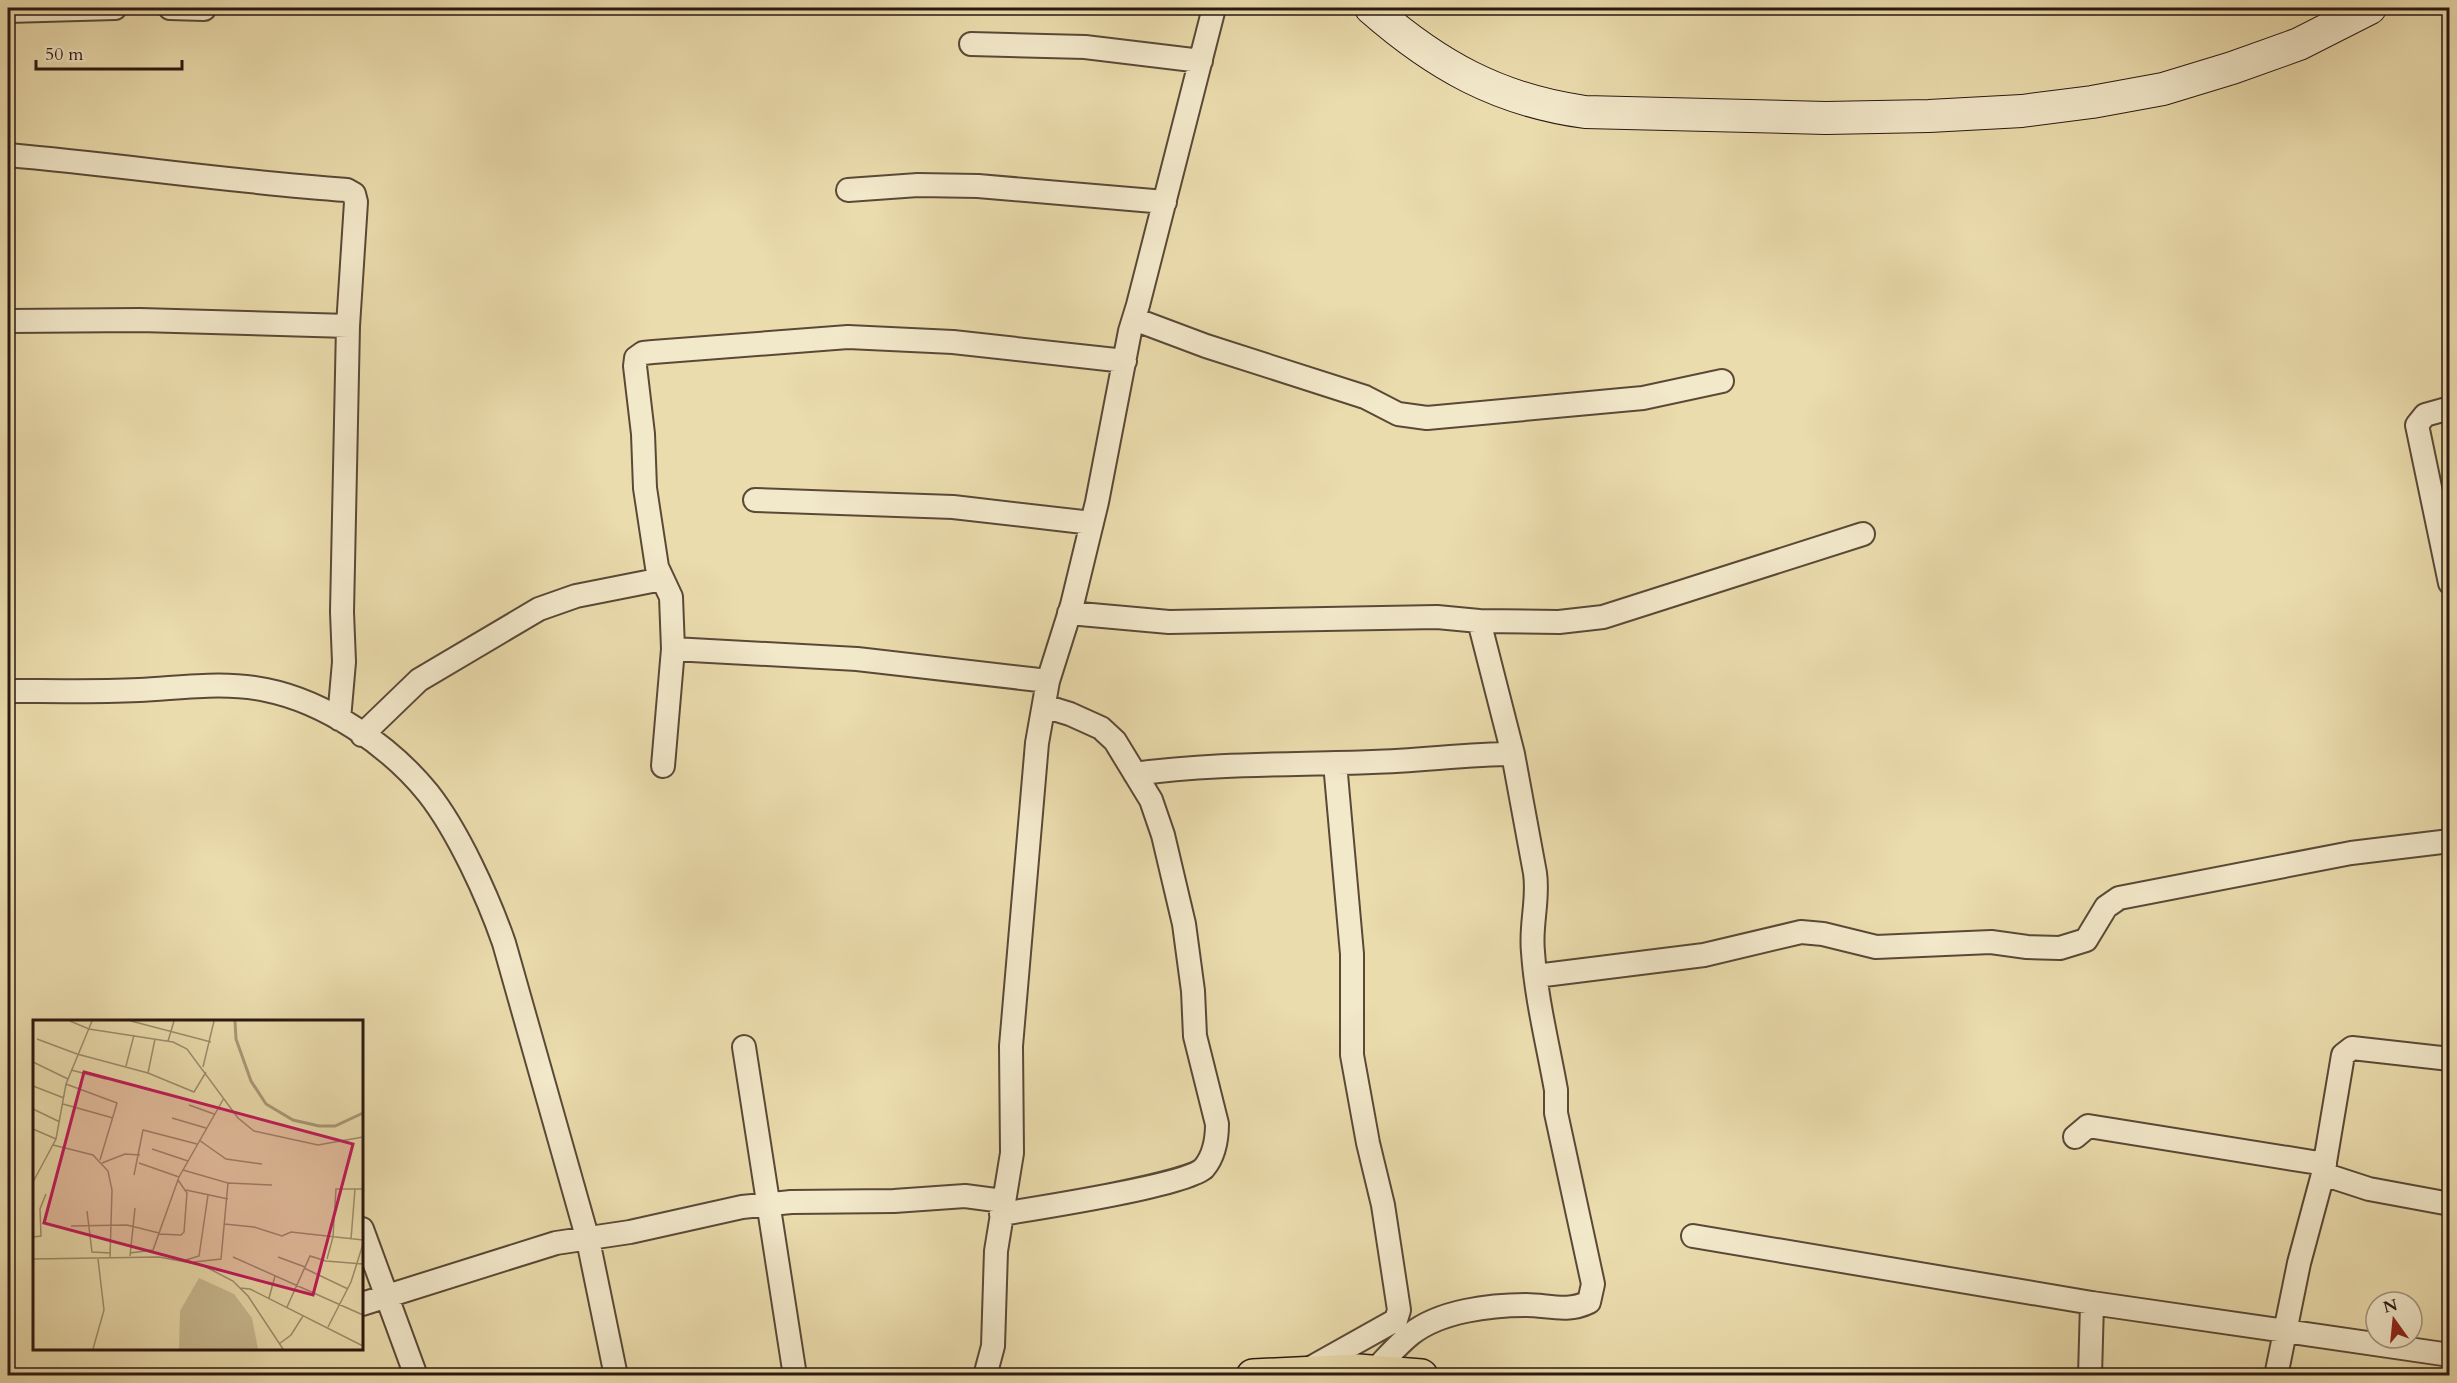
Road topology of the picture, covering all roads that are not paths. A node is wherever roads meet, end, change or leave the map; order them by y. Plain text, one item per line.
1 (115, 8) edge
2 (170, 8) edge
3 (1214, 8) edge
4 (1371, 8) edge
5 (2370, 8) edge
6 (204, 9) edge
7 (8, 10) edge
8 (971, 44) dead end
9 (1201, 61) junction
10 (8, 155) edge
11 (848, 190) dead end
12 (1165, 202) junction
13 (1134, 319) junction
14 (8, 321) edge
15 (348, 326) junction
16 (1125, 361) junction
17 (1722, 381) dead end
18 (2450, 408) edge
19 (755, 500) dead end
20 (1092, 523) junction
21 (1863, 534) dead end
22 (662, 579) junction
23 (2450, 583) edge
24 (1069, 613) junction
25 (1479, 621) junction
26 (673, 649) junction
27 (1048, 681) junction
28 (8, 692) edge
29 (1044, 706) junction
30 (339, 719) junction
31 (362, 735) junction
32 (1514, 754) junction
33 (1335, 763) junction
34 (663, 766) dead end
35 (1136, 774) junction
36 (2450, 841) edge
37 (1536, 976) junction
38 (744, 1047) dead end
39 (2450, 1059) edge
40 (2075, 1137) dead end
41 (2324, 1169) junction
42 (769, 1204) junction
43 (2450, 1204) edge
44 (1002, 1207) junction
45 (363, 1232) edge
46 (1693, 1236) dead end
47 (587, 1238) junction
48 (386, 1298) junction
49 (2092, 1303) junction
50 (363, 1304) edge
51 (2284, 1330) junction
52 (2450, 1355) edge
53 (1372, 1372) junction
54 (1302, 1373) junction
55 (416, 1376) edge
56 (616, 1376) edge
57 (795, 1376) edge
58 (985, 1376) edge
59 (1253, 1376) edge
60 (1421, 1376) edge
61 (2090, 1376) edge
62 (2276, 1376) edge

1 - 7 street
2 - 6 street
3 - 9 street
4 - 5 street
8 - 9 street
9 - 12 street
10 - 15 street
11 - 12 street
12 - 13 street
13 - 16 street
13 - 17 street
14 - 15 street
15 - 30 street
16 - 20 street
16 - 22 street
18 - 23 street
19 - 20 street
20 - 24 street
21 - 25 street
22 - 26 street
22 - 31 street
24 - 25 street
24 - 27 street
25 - 32 street
26 - 27 street
26 - 34 street
27 - 29 street
28 - 30 street
29 - 35 street
29 - 44 street
30 - 31 street
31 - 47 street
32 - 33 street
32 - 37 street
33 - 35 street
33 - 54 street
35 - 44 street
36 - 37 street
37 - 53 street
38 - 42 street
39 - 41 street
40 - 41 street
41 - 43 street
41 - 51 street
42 - 44 street
42 - 47 street
42 - 57 street
44 - 58 street
45 - 48 street
46 - 49 street
47 - 48 street
47 - 56 street
48 - 50 street
48 - 55 street
49 - 51 street
49 - 61 street
51 - 52 street
51 - 62 street
53 - 54 main road
53 - 60 main road
54 - 59 main road

